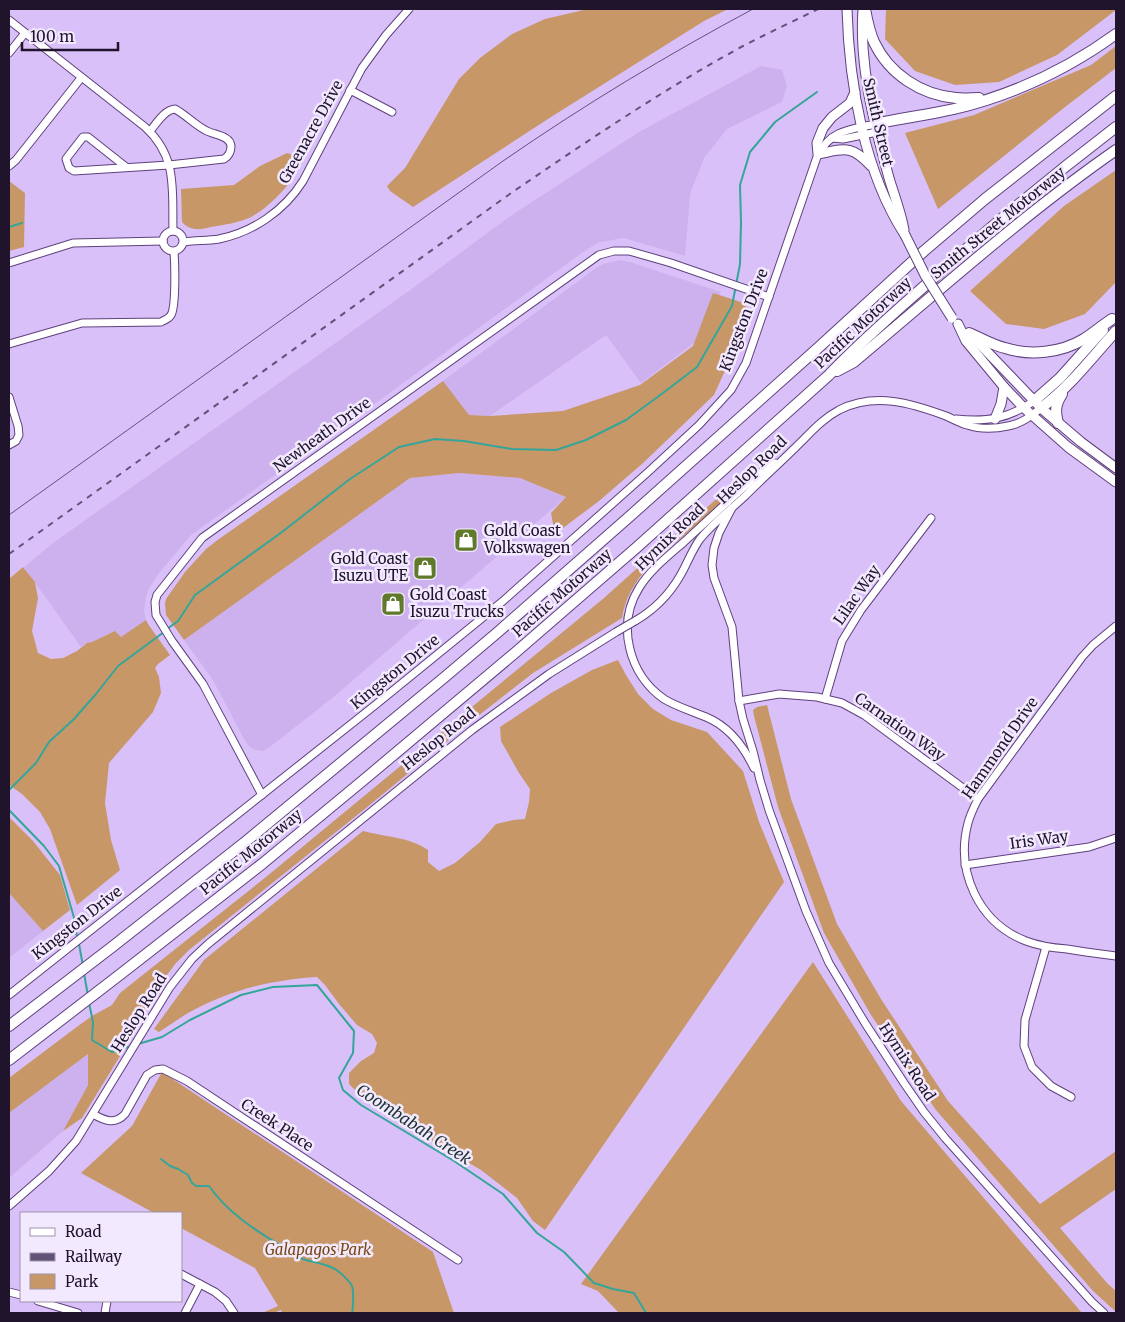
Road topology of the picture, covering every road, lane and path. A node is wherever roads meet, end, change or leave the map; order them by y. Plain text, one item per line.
1 (409, 9) edge
2 (847, 9) edge
3 (864, 9) edge
4 (9, 20) edge
5 (24, 33) junction
6 (1116, 34) edge
7 (9, 53) edge
8 (81, 78) junction
9 (350, 90) junction
10 (855, 92) junction
11 (1116, 96) edge
12 (994, 97) junction
13 (392, 112) dead end
14 (1116, 127) edge
15 (876, 128) junction
16 (150, 131) junction
17 (863, 131) junction
18 (1116, 150) edge
19 (818, 154) junction
20 (169, 165) junction
21 (9, 166) edge
22 (126, 167) junction
23 (874, 168) junction
24 (173, 231) junction
25 (905, 235) junction
26 (163, 241) junction
27 (184, 242) junction
28 (174, 252) junction
29 (9, 263) edge
30 (769, 297) junction
31 (1114, 316) edge
32 (955, 321) junction
33 (1116, 331) edge
34 (969, 333) junction
35 (9, 344) edge
36 (829, 375) junction
37 (1068, 385) junction
38 (1004, 387) junction
39 (9, 397) edge
40 (1038, 405) junction
41 (1024, 408) junction
42 (1032, 415) junction
43 (951, 418) junction
44 (995, 419) junction
45 (1058, 423) junction
46 (9, 445) edge
47 (782, 460) junction
48 (1116, 468) edge
49 (1116, 482) edge
50 (732, 508) junction
51 (931, 518) dead end
52 (1116, 626) edge
53 (825, 699) junction
54 (740, 701) junction
55 (760, 780) junction
56 (262, 796) junction
57 (978, 799) junction
58 (1116, 838) edge
59 (965, 865) junction
60 (1046, 947) junction
61 (1116, 956) edge
62 (9, 995) edge
63 (9, 1026) edge
64 (9, 1060) edge
65 (1072, 1097) dead end
66 (93, 1114) junction
67 (9, 1206) edge
68 (458, 1260) dead end
69 (182, 1275) edge
70 (200, 1284) junction
71 (41, 1302) edge
72 (78, 1313) edge
73 (186, 1313) edge
74 (234, 1313) edge
75 (1104, 1313) edge

1 - 9 street, Greenacre Drive
2 - 10 main road, Smith Street
3 - 12 highway
3 - 15 main road, Smith Street
4 - 5 street
5 - 7 street
5 - 8 street
6 - 12 highway
8 - 16 street
8 - 21 street
9 - 13 street
9 - 27 street, Greenacre Drive
10 - 17 main road, Smith Street
10 - 19 main road
11 - 63 highway, Pacific Motorway
12 - 15 highway
14 - 36 highway, Pacific Motorway
15 - 17 street, Kingston Drive
15 - 25 main road, Smith Street
16 - 20 street
16 - 20 street
17 - 19 street, Kingston Drive
17 - 23 main road, Smith Street
18 - 36 highway, Smith Street Motorway
19 - 23 main road
19 - 30 street, Kingston Drive
20 - 22 street
20 - 24 street
22 - 22 street
23 - 25 main road, Smith Street
24 - 26 street
24 - 27 street
25 - 32 main road, Smith Street, bridge
26 - 28 street
26 - 29 street
27 - 28 street
28 - 35 street
30 - 56 street, Kingston Drive
30 - 56 street, Newheath Drive
31 - 34 highway
31 - 40 highway
32 - 34 main road, Smith Street
32 - 38 main road, Smith Street
33 - 37 highway
34 - 40 main road, Smith Street
36 - 64 highway, Pacific Motorway
37 - 40 highway
37 - 45 highway
38 - 41 main road, Smith Street
38 - 44 main road
39 - 46 street
40 - 41 street, Heslop Road
40 - 42 street, Heslop Road
40 - 45 main road, Smith Street
41 - 42 main road, Smith Street
41 - 44 street, Heslop Road
42 - 43 street, Heslop Road
42 - 49 main road, Smith Street
43 - 44 street, Heslop Road
43 - 47 street, Heslop Road
45 - 48 main road, Smith Street
47 - 50 street, Heslop Road
47 - 55 street, Hymix Road
50 - 54 street, Hymix Road
50 - 66 street, Heslop Road, bridge
51 - 53 street, Lilac Way
52 - 57 street, Hammond Drive
53 - 54 street, Carnation Way
53 - 57 street, Carnation Way
54 - 55 street, Hymix Road
55 - 75 street, Hymix Road
56 - 62 street, Kingston Drive
57 - 59 street, Hammond Drive
58 - 59 street, Iris Way
59 - 60 street, Hammond Drive
60 - 61 street, Hammond Drive
60 - 65 street
66 - 67 street, Heslop Road
66 - 68 street, Creek Place
69 - 70 street
70 - 73 street
70 - 74 street
71 - 72 street

